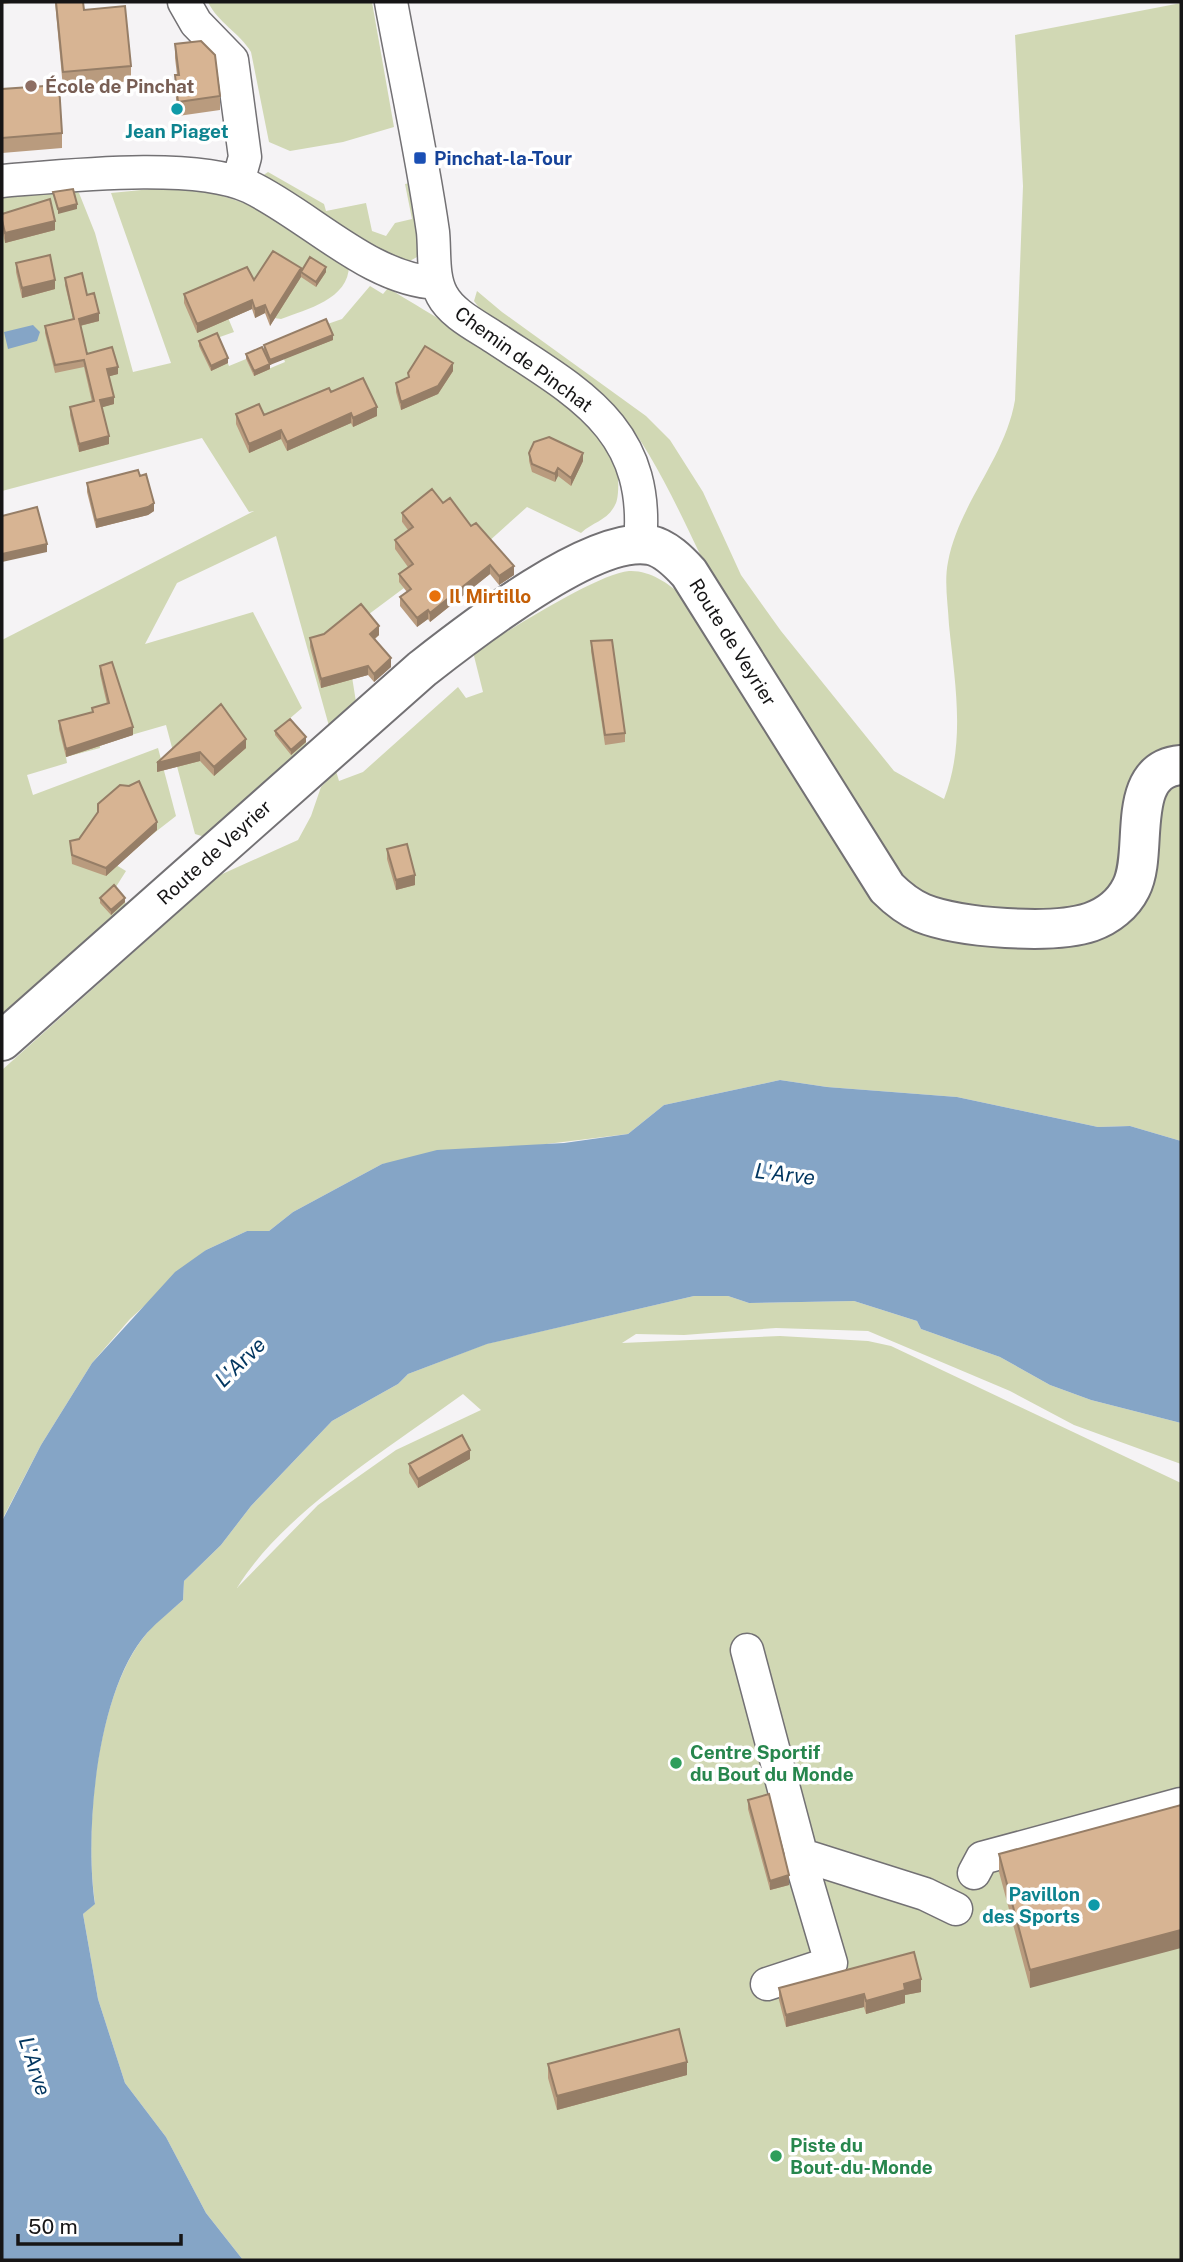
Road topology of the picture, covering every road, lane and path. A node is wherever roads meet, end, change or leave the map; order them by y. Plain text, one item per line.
1 (184, 2) edge
2 (391, 2) edge
3 (2, 181) edge
4 (238, 182) junction
5 (437, 284) junction
6 (640, 544) junction
7 (1181, 765) edge
8 (2, 1041) edge
9 (747, 1650) dead end
10 (1181, 1804) edge
11 (802, 1857) junction
12 (974, 1873) dead end
13 (956, 1909) dead end
14 (767, 1984) dead end

1 - 4 street
2 - 5 street
3 - 4 street
4 - 5 street
5 - 6 street, Chemin de Pinchat
6 - 7 main road, Route de Veyrier
6 - 8 main road, Route de Veyrier
9 - 11 street
10 - 12 street
11 - 13 street
11 - 14 street

